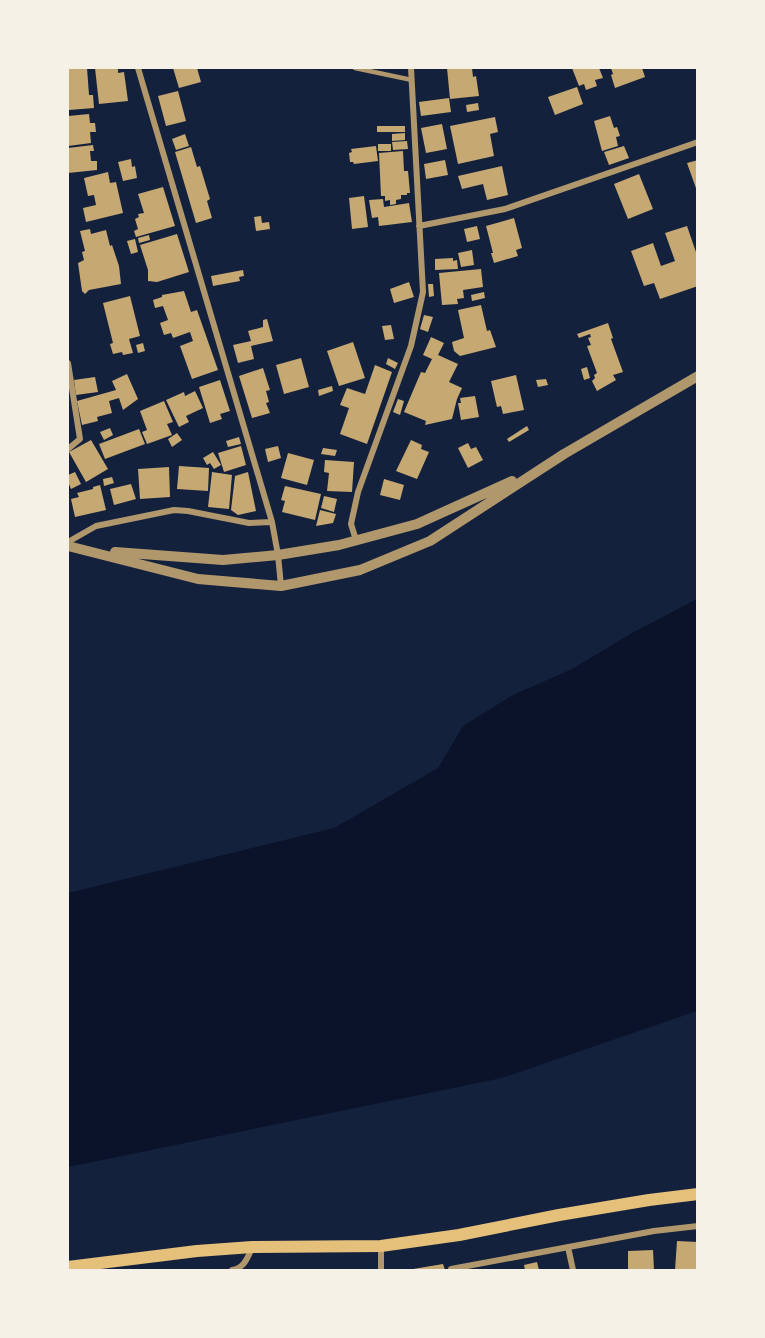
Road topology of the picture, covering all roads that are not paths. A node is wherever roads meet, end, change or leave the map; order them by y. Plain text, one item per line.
1 (138, 68) edge
2 (355, 68) edge
3 (411, 68) edge
4 (412, 80) junction
5 (698, 142) edge
6 (419, 226) junction
7 (68, 363) edge
8 (698, 376) edge
9 (68, 449) edge
10 (564, 454) junction
11 (272, 522) junction
12 (356, 540) junction
13 (70, 545) edge
14 (278, 555) junction
15 (281, 586) junction
16 (698, 1194) edge
17 (698, 1226) edge
18 (381, 1246) junction
19 (252, 1247) junction
20 (568, 1247) junction
21 (68, 1267) edge
22 (451, 1269) edge
23 (232, 1270) edge
24 (381, 1270) edge
25 (573, 1270) edge

1 - 11 street
2 - 4 lane
3 - 4 street
4 - 6 street
5 - 6 street
6 - 12 street
7 - 9 street
8 - 10 street
10 - 12 street
10 - 15 street
11 - 13 street
11 - 14 street
12 - 14 street
13 - 14 street
13 - 15 street
14 - 15 street
16 - 18 main road
17 - 20 street
18 - 19 main road
18 - 24 street
19 - 21 main road
19 - 23 street
20 - 22 street
20 - 25 street

